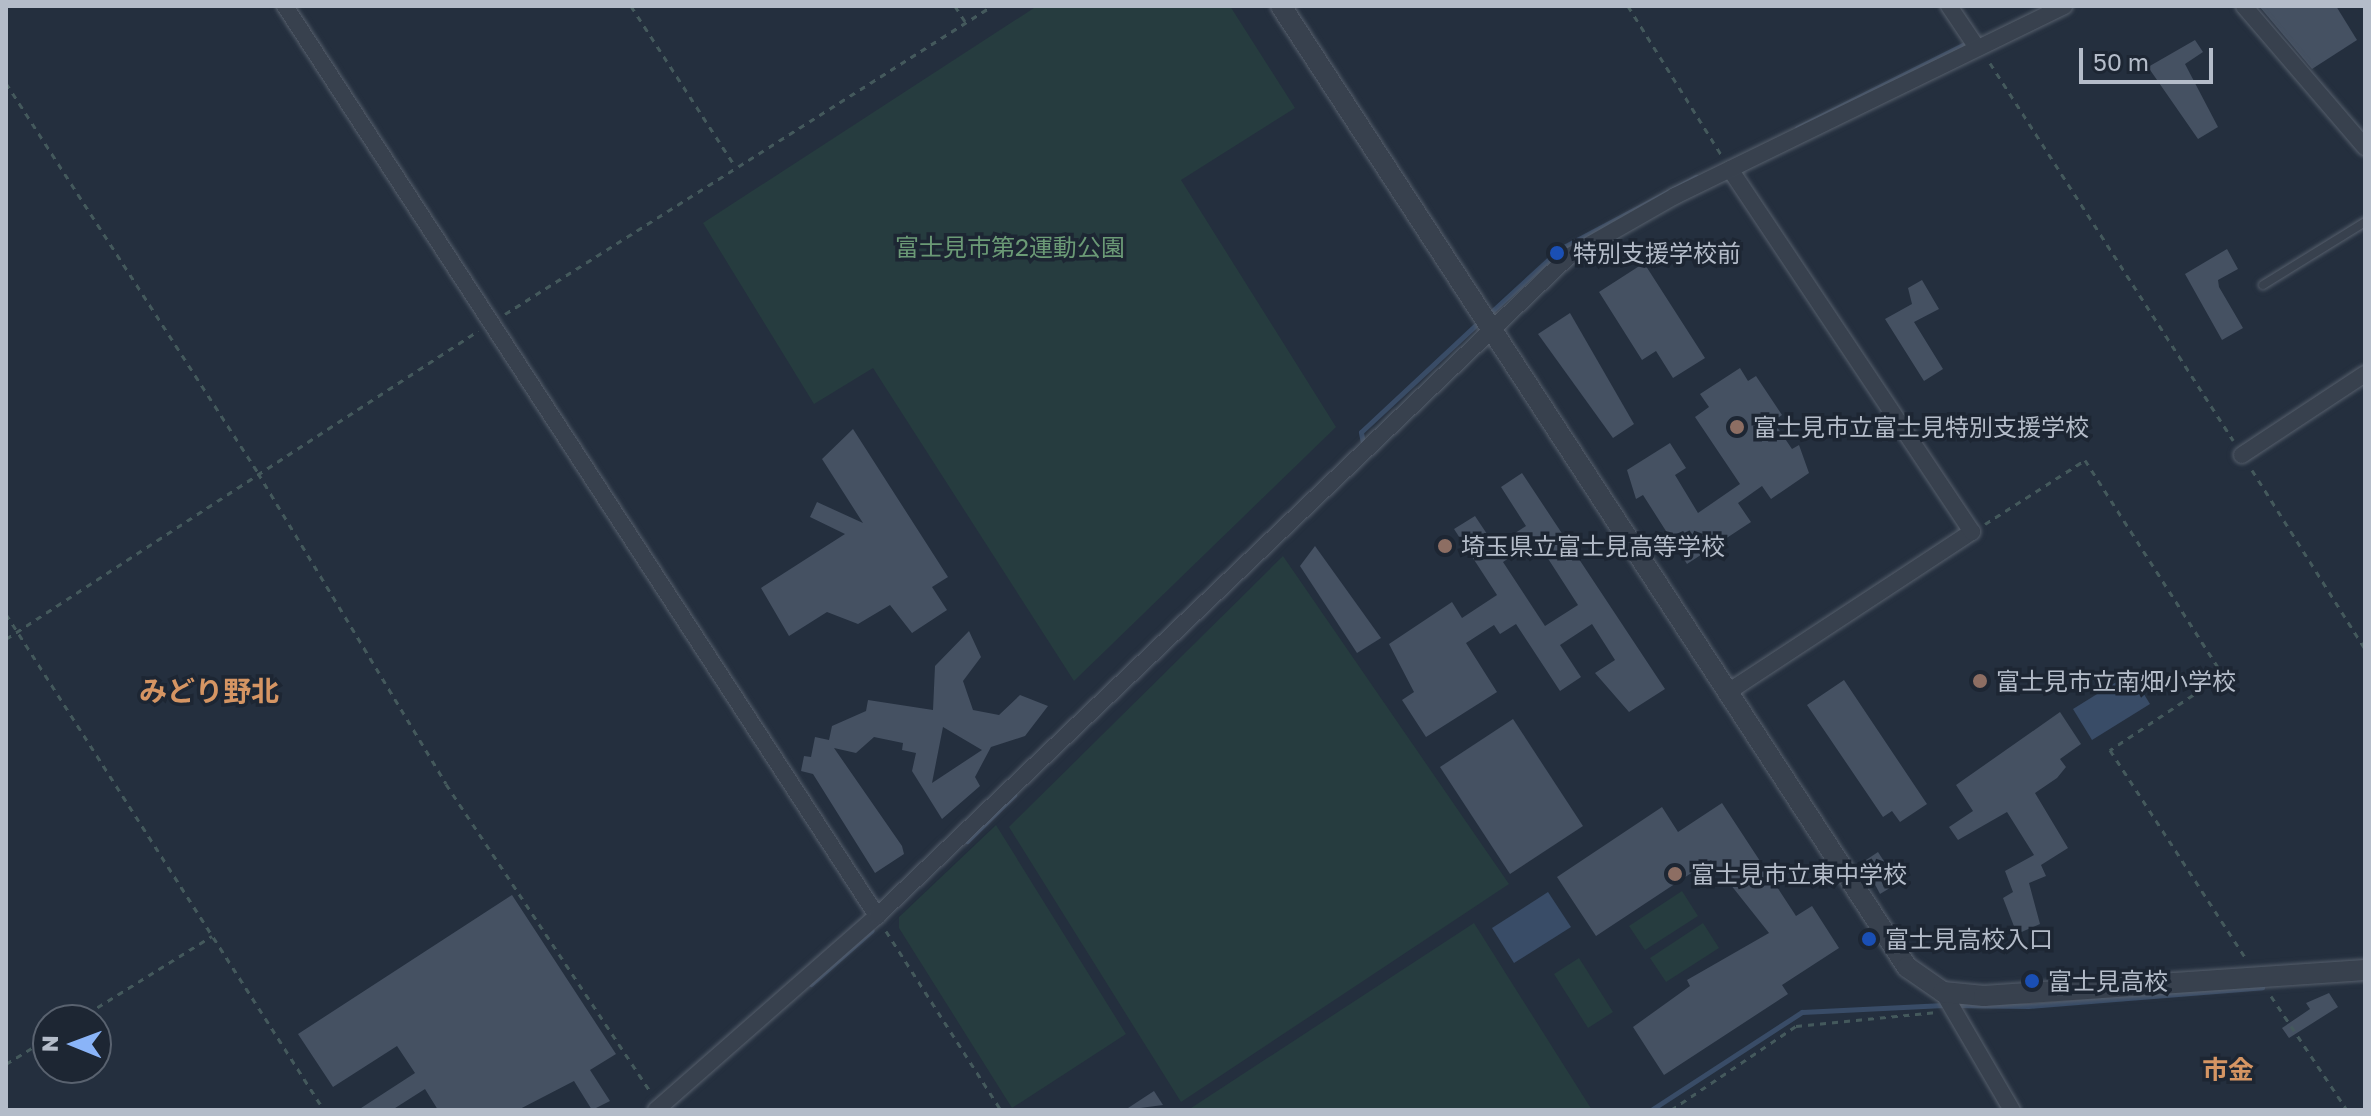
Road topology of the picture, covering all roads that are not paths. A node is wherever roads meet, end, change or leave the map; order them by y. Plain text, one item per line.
1 (285, 6) edge
2 (1281, 6) edge
3 (1949, 6) edge
4 (2064, 6) edge
5 (2244, 6) edge
6 (1977, 46) junction
7 (2365, 147) edge
8 (1730, 169) junction
9 (2365, 222) edge
10 (2263, 285) dead end
11 (1491, 328) junction
12 (2365, 374) edge
13 (2242, 455) road end
14 (1728, 692) junction
15 (877, 916) junction
16 (2365, 970) edge
17 (1945, 1001) junction
18 (658, 1108) edge
19 (2012, 1110) edge

1 - 15 street
2 - 11 street
3 - 6 street
4 - 6 street
5 - 7 street
6 - 8 street
8 - 11 street
8 - 14 street
9 - 10 lane
11 - 14 street
11 - 15 street
12 - 13 street
14 - 17 street
15 - 18 street
16 - 17 street
17 - 19 street

